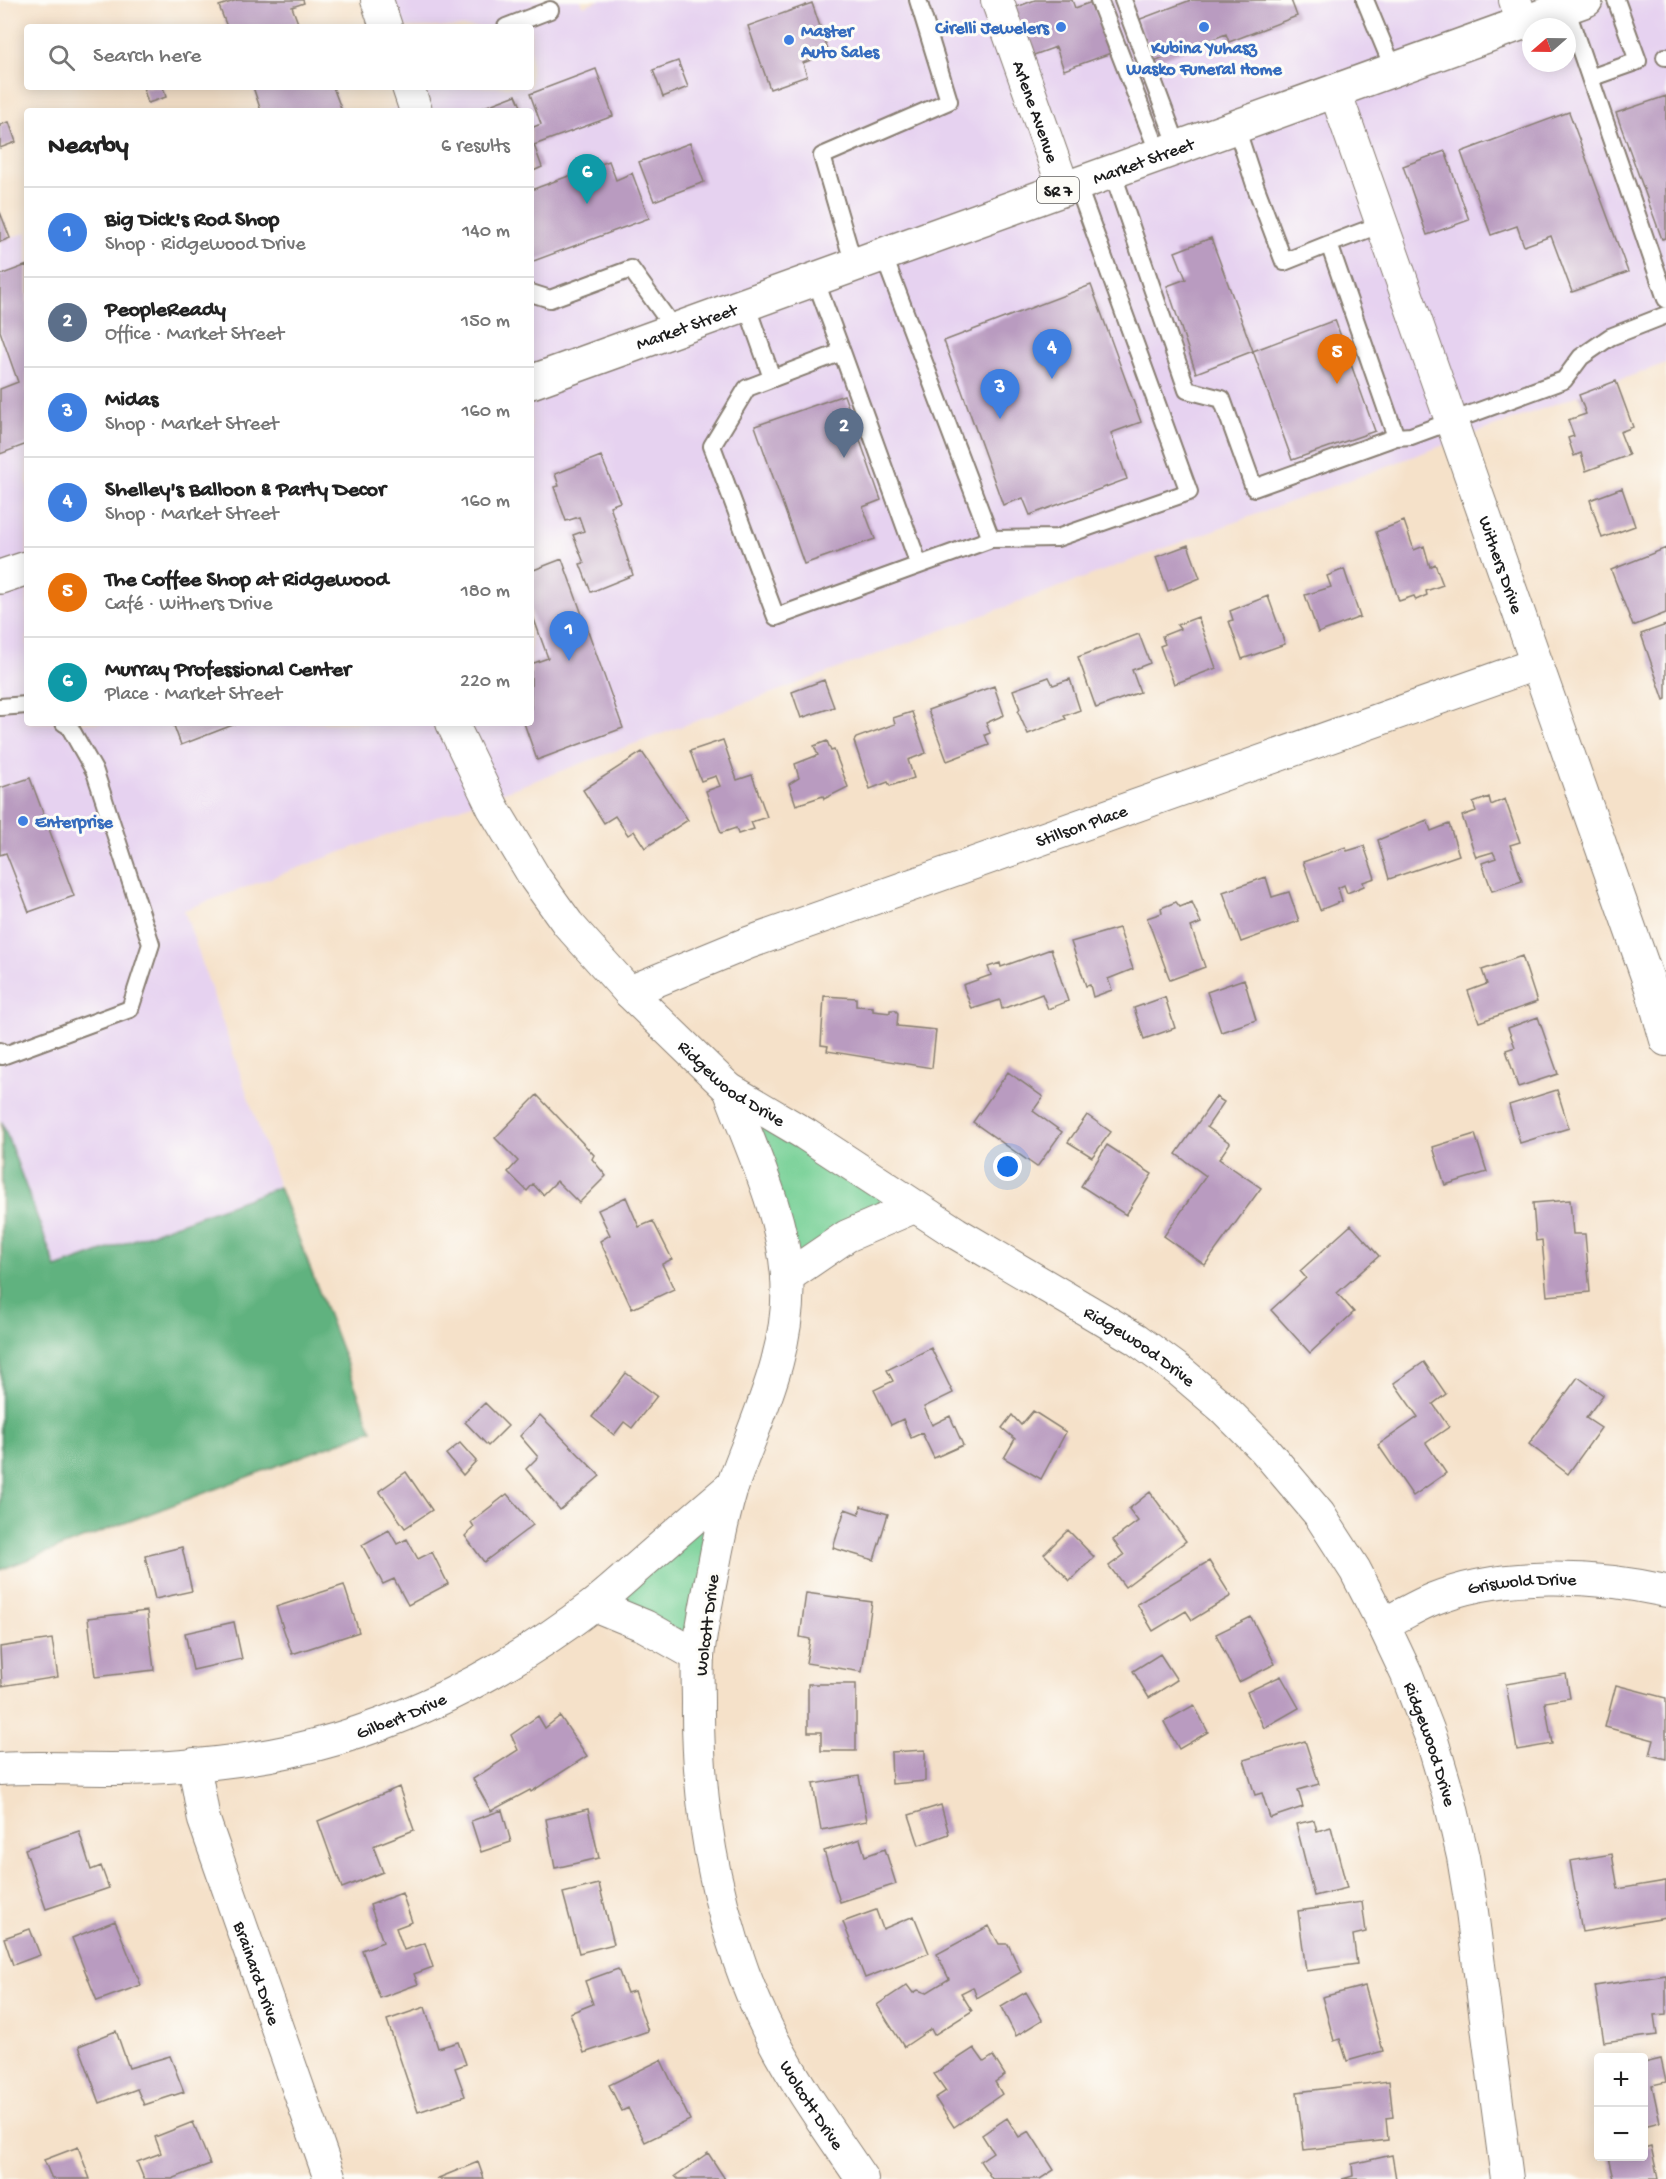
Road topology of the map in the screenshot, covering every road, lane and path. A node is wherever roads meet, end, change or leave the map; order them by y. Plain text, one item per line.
1 (377, 0) edge
2 (918, 0) edge
3 (997, 0) edge
4 (1099, 0) edge
5 (1123, 0) edge
6 (1365, 0) edge
7 (1616, 0) edge
8 (1576, 4) edge
9 (550, 10) dead end
10 (1519, 12) edge
11 (385, 24) edge
12 (514, 24) edge
13 (1394, 70) junction
14 (1590, 78) junction
15 (409, 90) edge
16 (1335, 91) junction
17 (415, 108) edge
18 (1236, 127) junction
19 (1168, 151) junction
20 (1112, 171) junction
21 (1070, 186) junction
22 (1382, 224) junction
23 (1329, 244) junction
24 (869, 260) junction
25 (815, 279) junction
26 (534, 294) edge
27 (1666, 299) edge
28 (746, 304) junction
29 (1666, 315) edge
30 (675, 330) junction
31 (842, 352) junction
32 (772, 378) junction
33 (534, 381) edge
34 (1451, 421) junction
35 (1395, 431) junction
36 (991, 538) junction
37 (918, 565) junction
38 (24, 569) edge
39 (0, 577) edge
40 (1536, 664) junction
41 (24, 705) edge
42 (0, 707) edge
43 (69, 726) edge
44 (453, 726) edge
45 (628, 992) junction
46 (1666, 1040) edge
47 (0, 1051) edge
48 (729, 1089) junction
49 (914, 1207) junction
50 (787, 1277) junction
51 (733, 1485) junction
52 (1666, 1591) edge
53 (594, 1605) junction
54 (1383, 1624) junction
55 (698, 1656) junction
56 (194, 1764) junction
57 (0, 1769) edge
58 (330, 2179) edge
59 (862, 2179) edge
60 (1507, 2179) edge

1 - 11 street
2 - 24 lane
3 - 21 street, Arlene Avenue
4 - 19 lane
5 - 19 lane
6 - 13 lane
7 - 14 lane
8 - 10 main road, Market Street / SR 7
8 - 14 lane
9 - 12 lane
10 - 13 main road, Market Street / SR 7
13 - 16 main road, Market Street / SR 7
14 - 27 lane
15 - 17 street
16 - 18 main road, Market Street / SR 7
16 - 22 street, Withers Drive
18 - 19 main road, Market Street / SR 7
18 - 23 lane
19 - 20 main road, Market Street / SR 7
20 - 21 main road, Market Street / SR 7
20 - 35 lane
21 - 24 main road, Market Street / SR 7
21 - 36 lane
22 - 23 lane
22 - 34 street, Withers Drive
23 - 35 lane
24 - 25 main road, Market Street / SR 7
24 - 36 lane
25 - 28 main road, Market Street / SR 7
25 - 31 lane
26 - 30 lane
28 - 30 main road, Market Street / SR 7
28 - 32 lane
29 - 34 lane
30 - 33 main road, Market Street / SR 7
31 - 32 lane
31 - 37 lane
32 - 37 lane
34 - 35 lane
34 - 40 street, Withers Drive
36 - 37 lane
38 - 39 main road
40 - 45 street, Stillson Place
40 - 46 street, Withers Drive
41 - 42 lane
43 - 47 lane
44 - 45 street, Ridgewood Drive
45 - 48 street, Ridgewood Drive
48 - 49 street, Ridgewood Drive
48 - 50 street, Wolcott Drive
49 - 50 street
49 - 54 street, Ridgewood Drive
50 - 51 street, Wolcott Drive
51 - 53 street, Gilbert Drive
51 - 55 street, Wolcott Drive
52 - 54 street, Griswold Drive
53 - 55 street
53 - 56 street, Gilbert Drive
54 - 60 street, Ridgewood Drive
55 - 59 street, Wolcott Drive
56 - 57 street, Gilbert Drive
56 - 58 street, Brainard Drive

